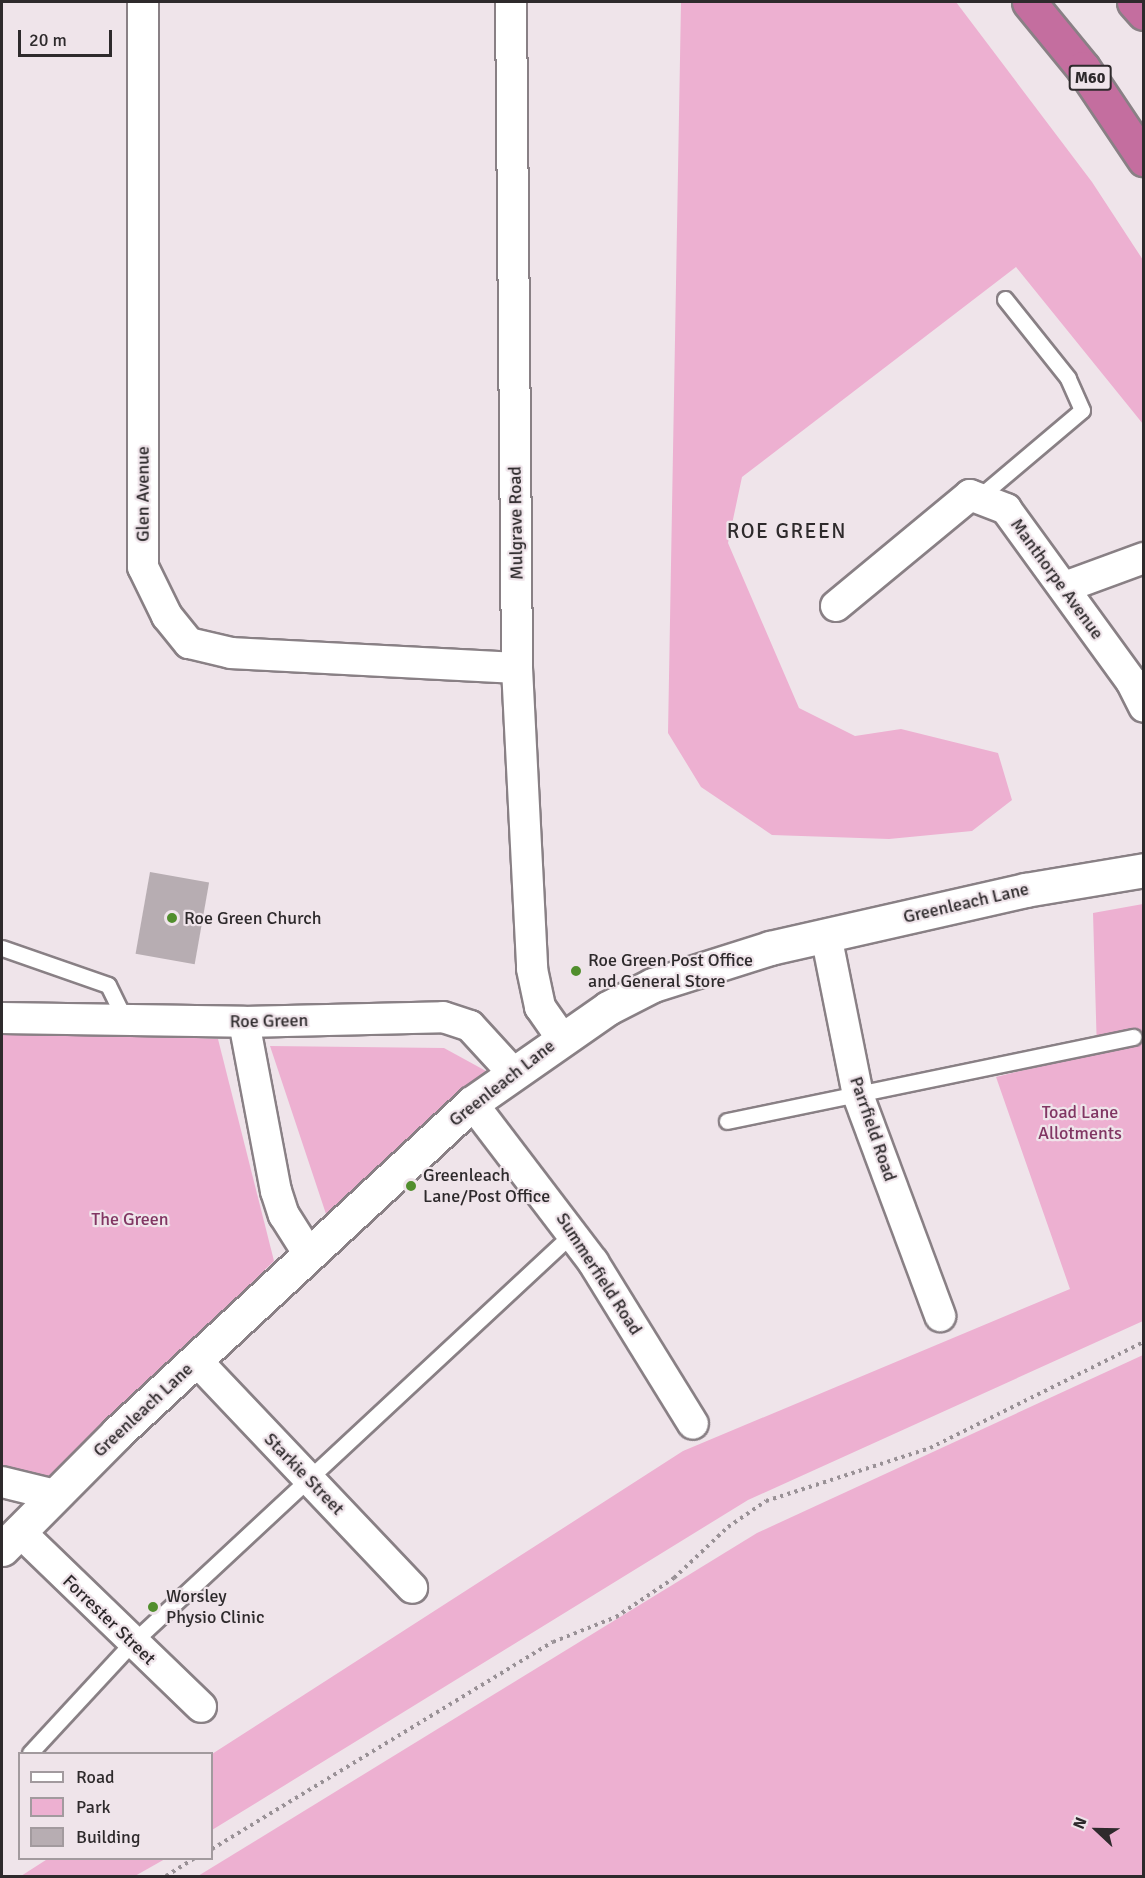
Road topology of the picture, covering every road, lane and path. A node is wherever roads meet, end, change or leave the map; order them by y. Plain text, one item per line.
1 (143, 2) edge
2 (511, 2) edge
3 (1029, 2) edge
4 (1134, 2) edge
5 (1143, 13) edge
6 (1143, 159) edge
7 (1005, 298) dead end
8 (978, 498) junction
9 (1143, 558) edge
10 (1065, 587) junction
11 (836, 606) dead end
12 (517, 668) junction
13 (1143, 706) edge
14 (1143, 870) edge
15 (826, 935) junction
16 (2, 948) edge
17 (2, 1018) edge
18 (125, 1020) junction
19 (244, 1022) junction
20 (561, 1037) junction
21 (1133, 1037) dead end
22 (513, 1073) junction
23 (858, 1095) junction
24 (472, 1103) junction
25 (727, 1121) dead end
26 (573, 1233) junction
27 (308, 1253) junction
28 (940, 1316) dead end
29 (1143, 1342) edge
30 (196, 1360) junction
31 (693, 1424) dead end
32 (308, 1478) junction
33 (2, 1482) edge
34 (55, 1494) junction
35 (10, 1540) edge
36 (412, 1588) dead end
37 (132, 1643) junction
38 (201, 1707) dead end
39 (31, 1752) edge
40 (213, 1848) edge
41 (192, 1860) edge
42 (166, 1876) edge

1 - 12 street, Glen Avenue
2 - 12 street, Mulgrave Road
3 - 6 highway, M60
4 - 5 highway
7 - 8 lane
8 - 10 street, Manthorpe Avenue
8 - 11 street
9 - 10 street
10 - 13 street, Manthorpe Avenue
12 - 20 street, Mulgrave Road
14 - 15 street, Greenleach Lane
15 - 20 street, Greenleach Lane
15 - 23 street, Parrfield Road
16 - 18 lane
17 - 18 street, Roe Green
18 - 19 street, Roe Green
19 - 22 street, Roe Green
19 - 27 street
20 - 22 street, Greenleach Lane
21 - 23 lane
22 - 24 street, Greenleach Lane
23 - 25 lane
23 - 28 street, Parrfield Road
24 - 26 street, Summerfield Road
24 - 27 street, Greenleach Lane
26 - 31 street, Summerfield Road
26 - 32 lane
27 - 30 street, Greenleach Lane
29 - 40 path
30 - 32 street, Starkie Street
30 - 34 street, Greenleach Lane
32 - 36 street, Starkie Street
32 - 37 lane
33 - 34 street
34 - 35 street, Greenleach Lane
35 - 37 street, Forrester Street
37 - 38 street, Forrester Street
37 - 39 lane
41 - 42 path

